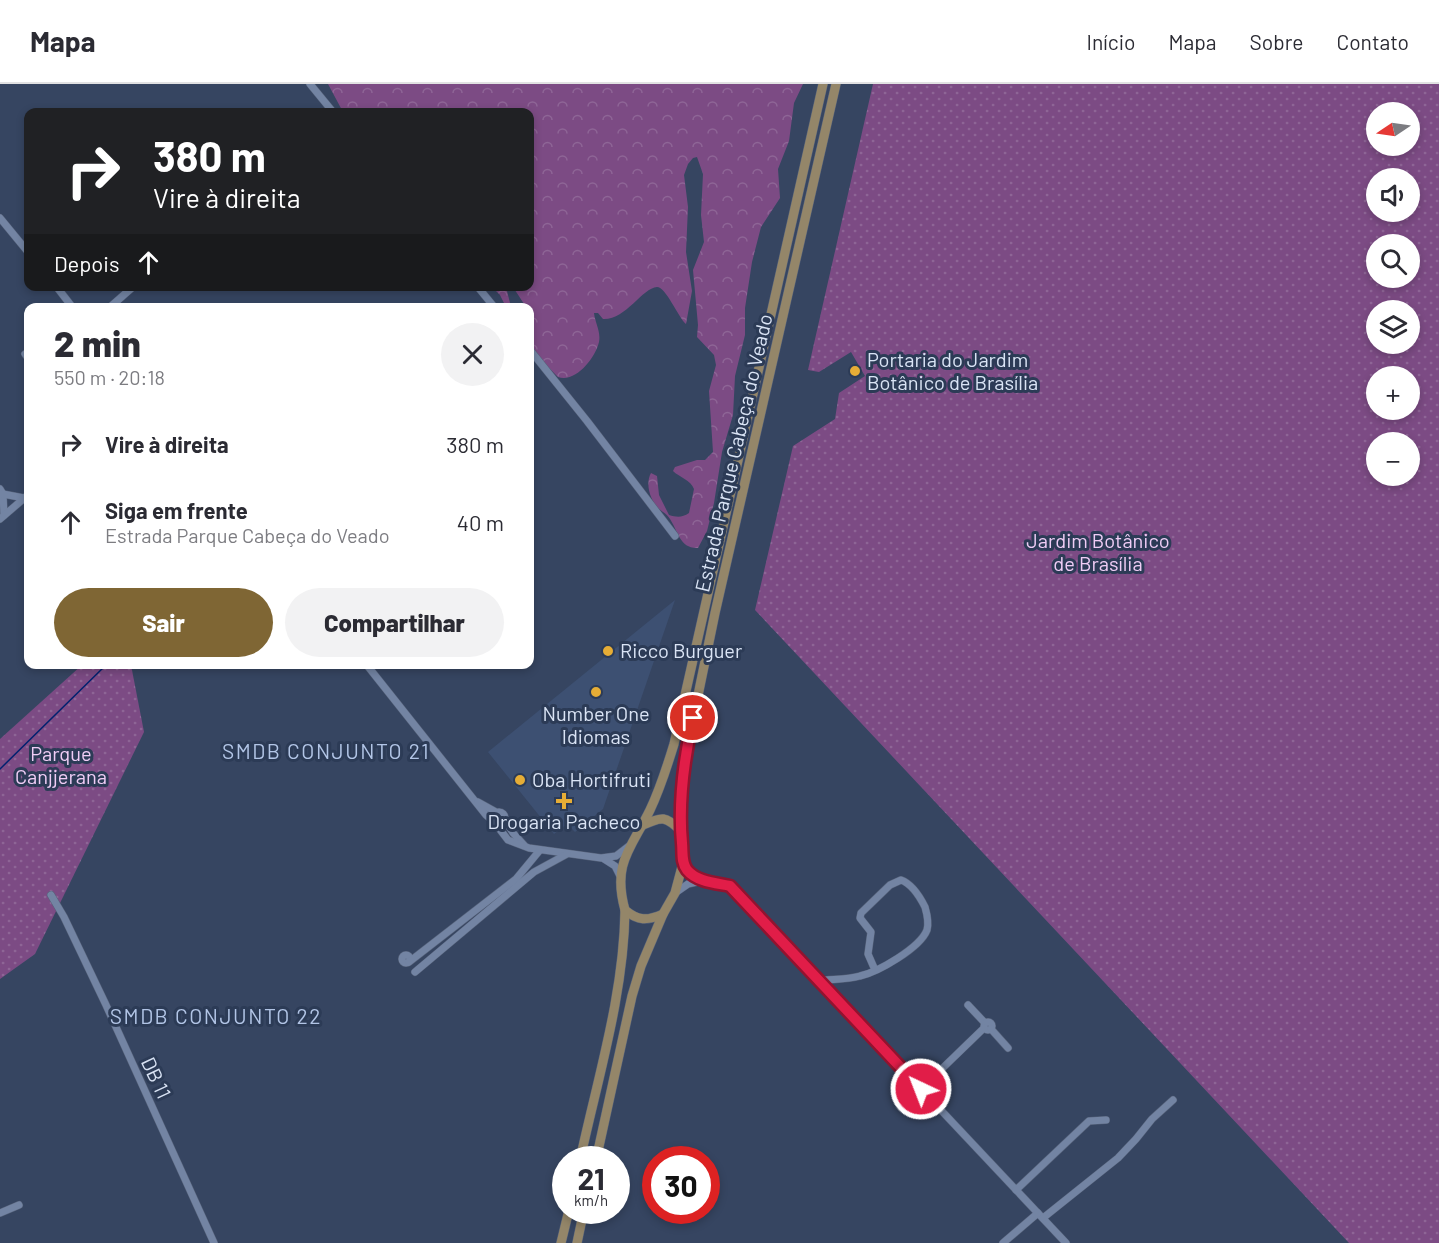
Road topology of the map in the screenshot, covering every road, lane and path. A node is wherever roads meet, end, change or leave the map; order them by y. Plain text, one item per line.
1 (310, 84) edge
2 (823, 84) edge
3 (836, 84) edge
4 (330, 108) edge
5 (0, 218) edge
6 (24, 247) edge
7 (60, 291) edge
8 (128, 291) edge
9 (481, 291) edge
10 (69, 303) edge
11 (115, 303) edge
12 (491, 303) edge
13 (534, 355) edge
14 (2, 491) edge
15 (24, 496) edge
16 (24, 498) edge
17 (2, 517) edge
18 (675, 536) dead end
19 (370, 669) edge
20 (476, 801) junction
21 (496, 812) junction
22 (505, 820) junction
23 (494, 822) junction
24 (643, 825) junction
25 (681, 831) junction
26 (629, 846) junction
27 (529, 848) junction
28 (540, 850) junction
29 (567, 854) junction
30 (601, 858) junction
31 (683, 863) junction
32 (620, 878) junction
33 (704, 881) junction
34 (675, 893) junction
35 (51, 895) dead end
36 (625, 910) junction
37 (663, 914) junction
38 (407, 959) dead end
39 (874, 970) junction
40 (415, 972) dead end
41 (818, 981) junction
42 (968, 1005) dead end
43 (987, 1027) junction
44 (1008, 1048) dead end
45 (921, 1089) junction
46 (1173, 1100) dead end
47 (1106, 1119) dead end
48 (583, 1146) edge
49 (599, 1146) edge
50 (1016, 1190) junction
51 (19, 1205) dead end
52 (0, 1213) edge
53 (1040, 1216) junction
54 (566, 1224) edge
55 (581, 1224) edge
56 (214, 1243) edge
57 (561, 1243) edge
58 (577, 1243) edge
59 (1003, 1243) edge
60 (1066, 1243) edge

1 - 4 street
2 - 24 main road, Estrada Parque Cabeça do Veado
3 - 25 main road, Estrada Parque Cabeça do Veado
5 - 6 street
7 - 10 street
8 - 11 street
9 - 12 street
13 - 18 street
14 - 15 street
14 - 17 street
16 - 17 street
19 - 20 street
20 - 21 street
20 - 23 street
21 - 22 street
21 - 23 street
22 - 23 street
22 - 27 street
23 - 27 street
24 - 25 main road
24 - 26 main road
25 - 31 main road
26 - 30 street
26 - 32 main road
27 - 28 street
28 - 29 street
28 - 38 street
29 - 30 street
29 - 40 street
30 - 32 street
31 - 33 street
31 - 34 main road
32 - 36 main road
33 - 34 street
33 - 41 street
34 - 37 main road
35 - 56 street, DB 11
36 - 37 main road
36 - 48 main road
37 - 49 main road
39 - 39 street
39 - 41 street
41 - 45 street
42 - 43 street
43 - 44 street
43 - 45 street
45 - 50 street
46 - 53 street
47 - 50 street
50 - 53 street
51 - 52 street
53 - 59 street
53 - 60 street
54 - 57 main road
55 - 58 main road

